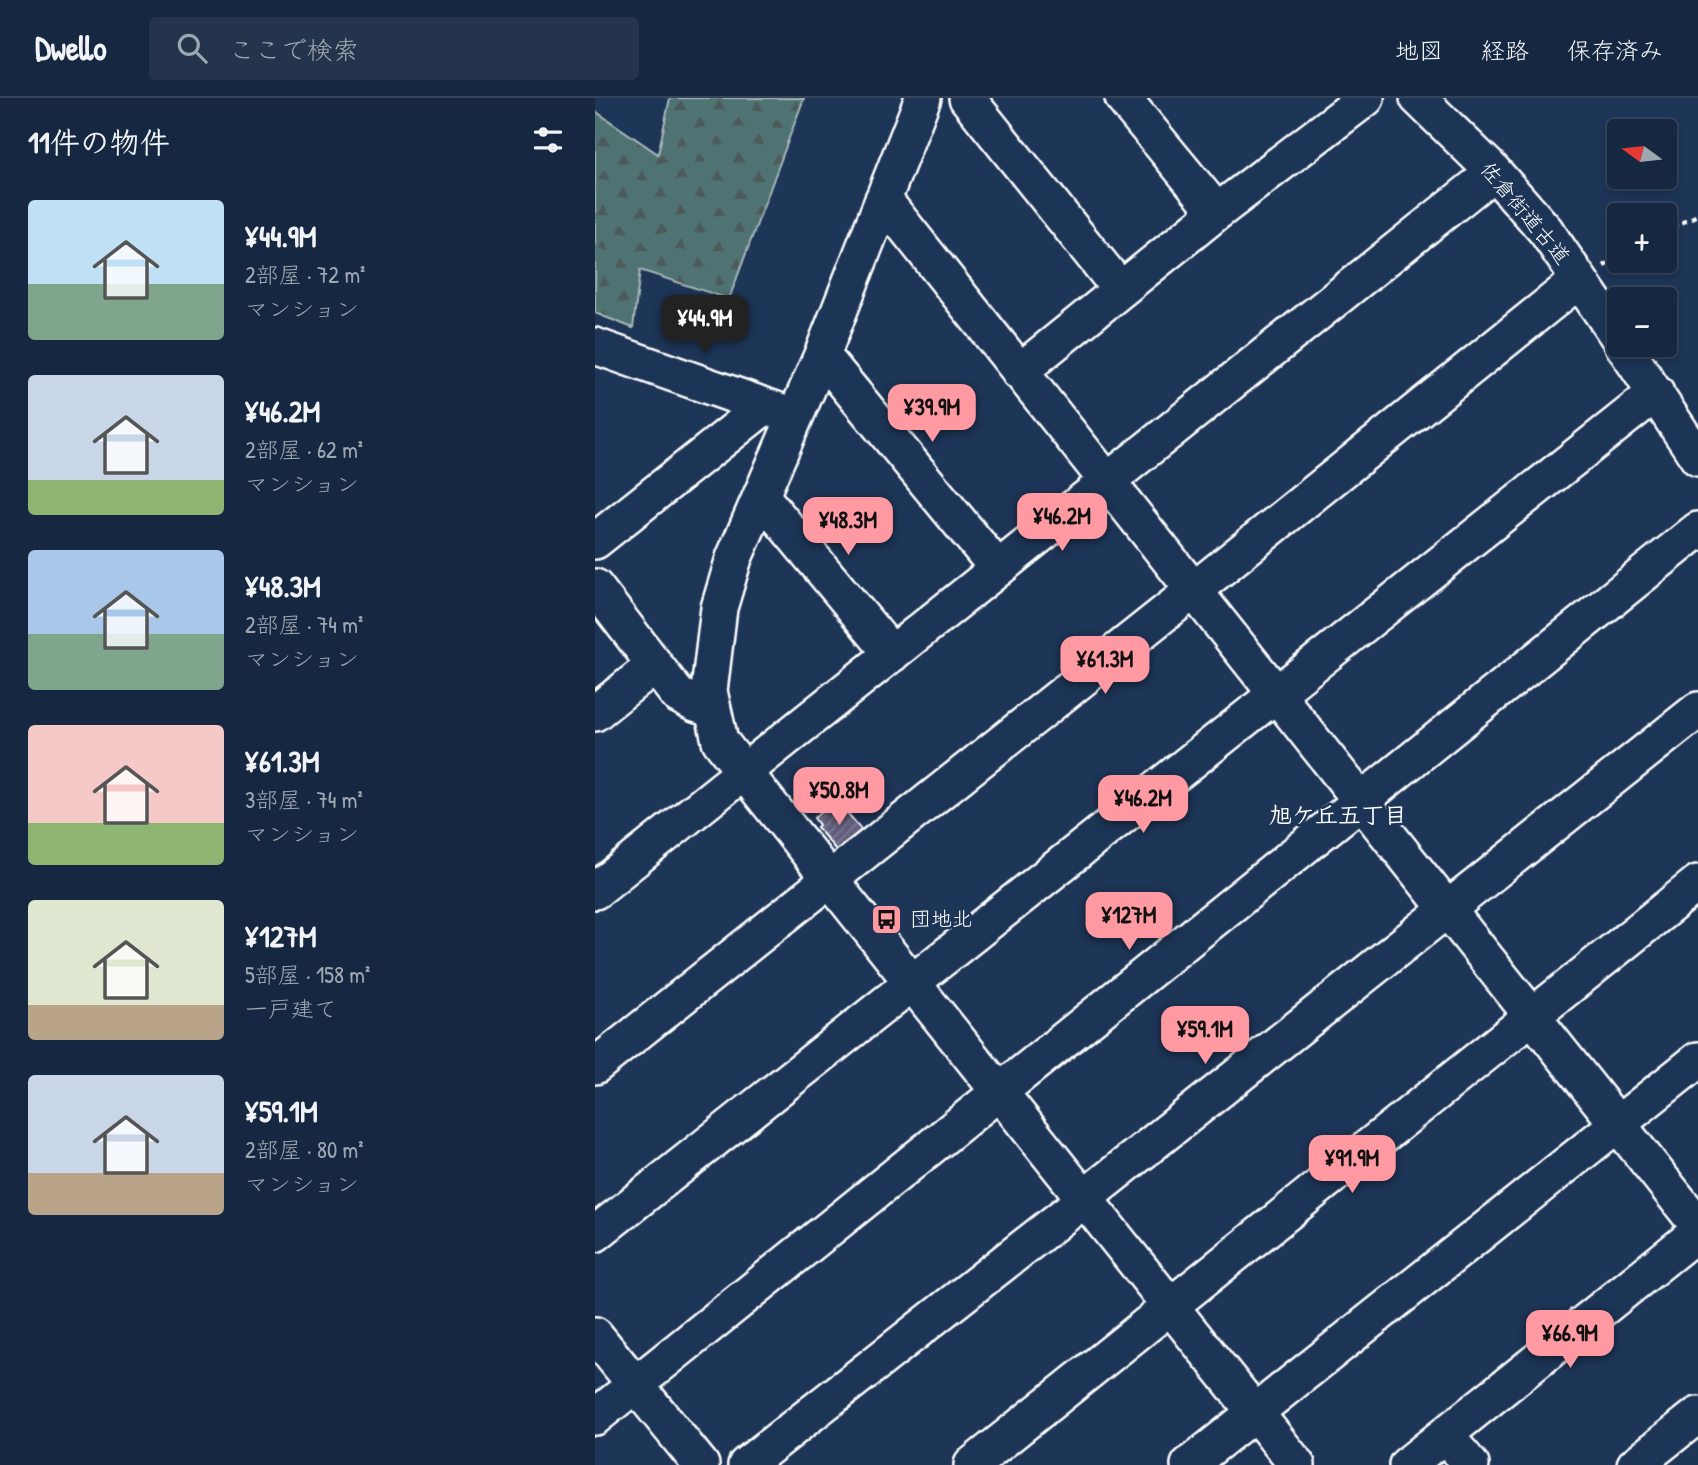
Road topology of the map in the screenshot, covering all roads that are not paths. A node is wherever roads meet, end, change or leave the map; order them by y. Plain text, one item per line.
1 (923, 98) edge
2 (967, 98) edge
3 (1123, 98) edge
4 (1366, 98) edge
5 (1418, 98) edge
6 (1494, 172) junction
7 (883, 199) junction
8 (1217, 212) junction
9 (1579, 280) junction
10 (1121, 289) junction
11 (1607, 321) edge
12 (601, 355) edge
13 (823, 355) junction
14 (1631, 357) edge
15 (1019, 372) junction
16 (1656, 393) junction
17 (780, 411) junction
18 (1698, 458) edge
19 (1107, 482) junction
20 (761, 496) junction
21 (1698, 530) edge
22 (595, 541) edge
23 (998, 569) junction
24 (595, 587) edge
25 (1194, 590) junction
26 (892, 654) junction
27 (655, 665) junction
28 (1276, 694) junction
29 (713, 710) junction
30 (1698, 710) edge
31 (595, 713) edge
32 (744, 772) junction
33 (1361, 801) junction
34 (829, 880) junction
35 (1698, 883) edge
36 (595, 891) edge
37 (1447, 909) junction
38 (912, 983) junction
39 (1532, 1016) junction
40 (1698, 1060) edge
41 (595, 1066) edge
42 (999, 1092) junction
43 (1618, 1124) junction
44 (1085, 1199) junction
45 (1698, 1225) edge
46 (1698, 1232) edge
47 (595, 1234) edge
48 (1170, 1306) junction
49 (595, 1335) edge
50 (635, 1385) junction
51 (1255, 1412) junction
52 (1698, 1415) edge
53 (595, 1417) edge
54 (1445, 1435) junction
55 (701, 1465) edge
56 (746, 1465) edge
57 (972, 1465) edge
58 (1189, 1465) edge
59 (1297, 1465) edge
60 (1407, 1465) edge
61 (1471, 1465) edge
62 (1635, 1465) edge

1 - 7 street
2 - 10 street
3 - 8 street
4 - 8 street
5 - 6 street, 佐倉街道古道
6 - 9 street, 佐倉街道古道
6 - 19 street
7 - 13 street
7 - 15 street
8 - 10 street
9 - 11 street, 佐倉街道古道
9 - 25 street
10 - 15 street
12 - 17 street
13 - 17 street
13 - 23 street
14 - 16 street
15 - 19 street
16 - 18 street
16 - 28 street
17 - 20 street
17 - 22 street
19 - 23 street
19 - 25 street
20 - 26 street
20 - 29 street
21 - 33 street
23 - 26 street
24 - 27 street
25 - 28 street
25 - 34 street
26 - 32 street
27 - 29 street
27 - 31 street
28 - 33 street
28 - 38 street
29 - 32 street
30 - 37 street
32 - 34 street
32 - 36 street
33 - 37 street
33 - 42 street
34 - 38 street
34 - 41 street
35 - 39 street
37 - 39 street
37 - 44 street
38 - 42 street
38 - 47 street
39 - 43 street
39 - 48 street
40 - 43 street
42 - 44 street
42 - 50 street
43 - 45 street
43 - 51 street
44 - 48 street
44 - 56 street
46 - 54 street
48 - 51 street
48 - 57 street
49 - 50 street
50 - 53 street
50 - 55 street
51 - 58 street
51 - 59 street
52 - 62 street
54 - 60 street
54 - 61 street

